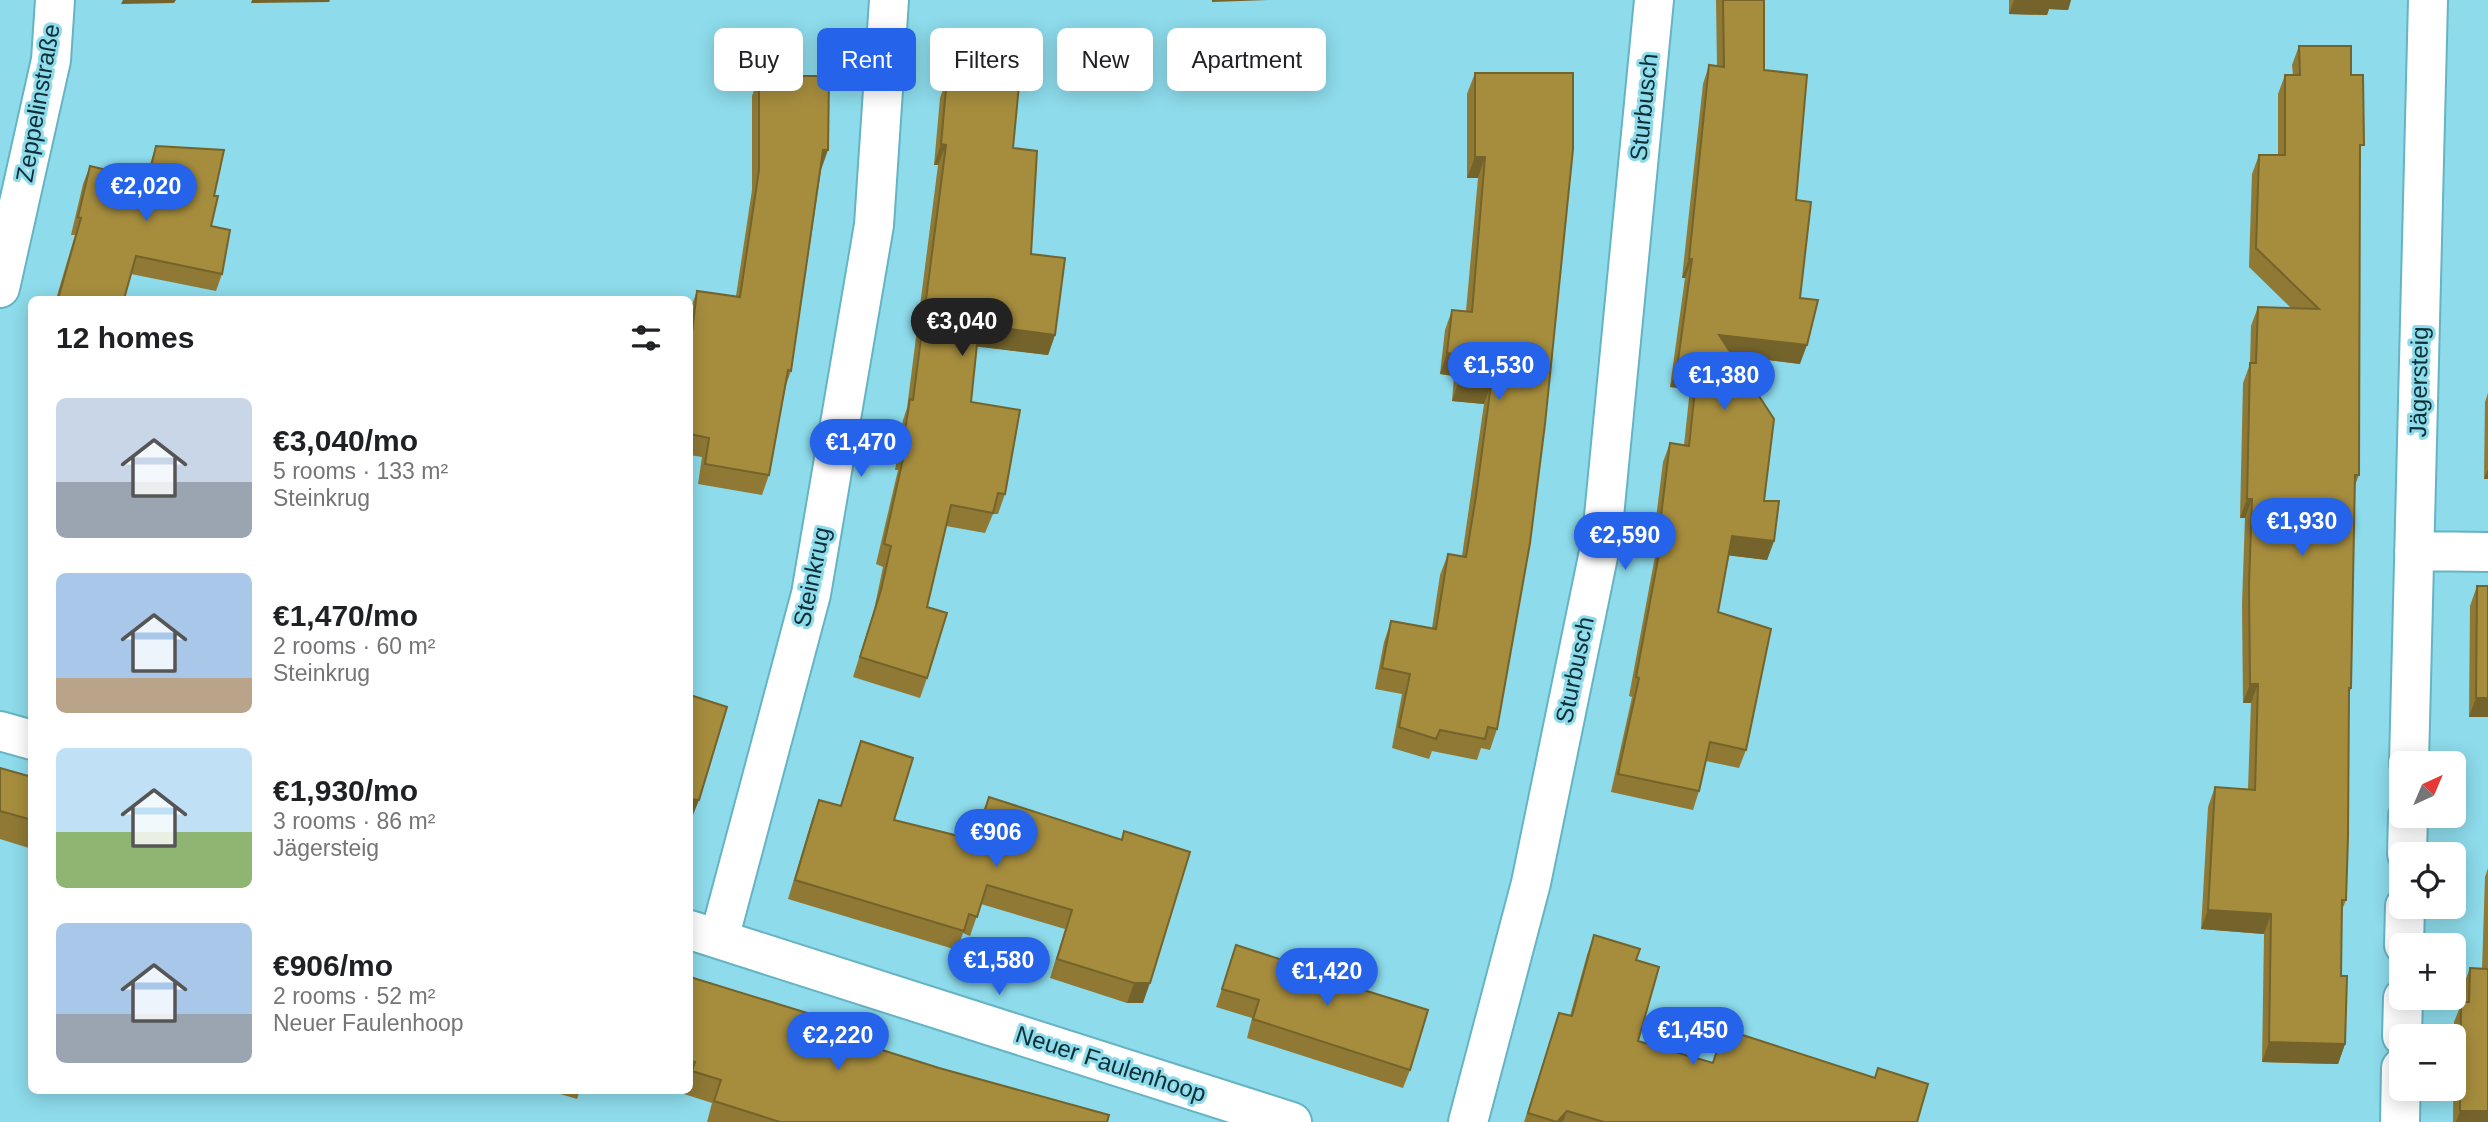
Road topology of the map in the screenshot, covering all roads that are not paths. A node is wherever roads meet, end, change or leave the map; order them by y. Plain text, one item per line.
1 (55, 0) edge
2 (889, 0) edge
3 (1654, 0) edge
4 (2428, 0) edge
5 (0, 288) edge
6 (2414, 551) junction
7 (2488, 552) edge
8 (0, 731) edge
9 (28, 739) edge
10 (2409, 751) edge
11 (704, 935) edge
12 (2400, 1101) edge
13 (1292, 1122) edge
14 (1468, 1122) edge
15 (2400, 1122) edge

1 - 5 street, Zeppelinstraße
2 - 11 street, Steinkrug
3 - 14 street, Sturbusch
4 - 6 street, Jägersteig
6 - 7 street
6 - 10 street, Jägersteig
8 - 9 street
11 - 13 street, Neuer Faulenhoop
12 - 15 street

